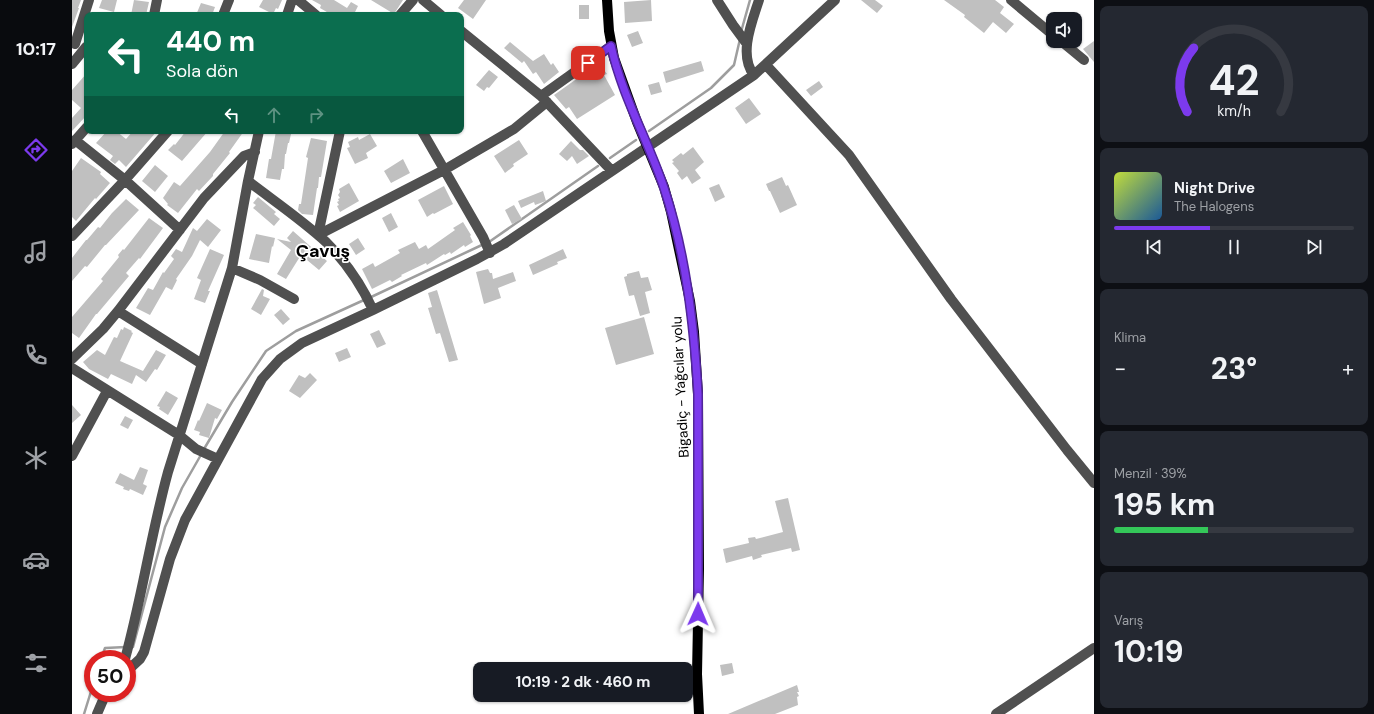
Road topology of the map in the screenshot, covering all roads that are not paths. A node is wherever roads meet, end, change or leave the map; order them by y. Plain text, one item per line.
1 (89, 0) edge
2 (157, 0) edge
3 (229, 0) edge
4 (292, 0) edge
5 (298, 0) edge
6 (413, 0) edge
7 (423, 0) edge
8 (607, 0) edge
9 (717, 0) edge
10 (759, 0) edge
11 (835, 0) edge
12 (1011, 0) edge
13 (85, 12) edge
14 (155, 12) edge
15 (224, 12) edge
16 (288, 12) edge
17 (312, 12) edge
18 (403, 12) edge
19 (438, 12) edge
20 (84, 14) edge
21 (1046, 28) edge
22 (464, 33) edge
23 (745, 41) junction
24 (73, 44) edge
25 (84, 46) edge
26 (611, 46) junction
27 (1069, 48) edge
28 (84, 50) edge
29 (1084, 60) dead end
30 (72, 64) edge
31 (766, 65) junction
32 (754, 75) junction
33 (544, 99) junction
34 (84, 130) edge
35 (165, 134) edge
36 (258, 134) edge
37 (336, 134) edge
38 (424, 134) edge
39 (74, 142) edge
40 (647, 147) junction
41 (255, 152) junction
42 (444, 170) junction
43 (612, 171) junction
44 (125, 180) junction
45 (248, 182) junction
46 (180, 230) junction
47 (318, 235) junction
48 (72, 236) edge
49 (489, 250) junction
50 (232, 268) junction
51 (294, 299) dead end
52 (370, 304) junction
53 (118, 311) junction
54 (72, 359) edge
55 (202, 364) junction
56 (72, 368) edge
57 (107, 390) junction
58 (179, 435) junction
59 (72, 456) edge
60 (213, 457) junction
61 (1094, 483) edge
62 (1094, 648) edge
63 (128, 650) edge
64 (136, 663) edge
65 (102, 702) edge
66 (97, 714) edge
67 (699, 714) edge
68 (996, 714) edge

1 - 13 street
2 - 14 street
3 - 15 street
4 - 16 street
5 - 17 street
6 - 18 street
7 - 19 street
8 - 26 main road, Bigadiç - Yağcılar yolu
9 - 23 street
10 - 23 street
11 - 31 street
12 - 21 street
20 - 24 street
22 - 33 street
23 - 32 street
24 - 25 street
26 - 33 street
26 - 40 main road, Bigadiç - Yağcılar yolu
27 - 29 street
28 - 30 street
31 - 32 street
31 - 61 street
32 - 40 street
33 - 42 street
33 - 43 street
34 - 39 street
35 - 44 street
36 - 41 street
37 - 47 street
38 - 42 street
39 - 44 street
40 - 43 street
40 - 67 main road, Bigadiç - Yağcılar yolu
41 - 45 street
41 - 46 street
42 - 47 street
42 - 49 street
43 - 49 street
44 - 46 street
44 - 48 street
45 - 47 street
45 - 50 street
46 - 53 street
47 - 52 street
49 - 52 street
50 - 51 street
50 - 55 street
52 - 60 street
53 - 54 street
53 - 55 street
55 - 58 street
56 - 57 street
57 - 58 street
57 - 59 street
58 - 60 street
58 - 63 street
60 - 64 street
62 - 68 street
65 - 66 street

